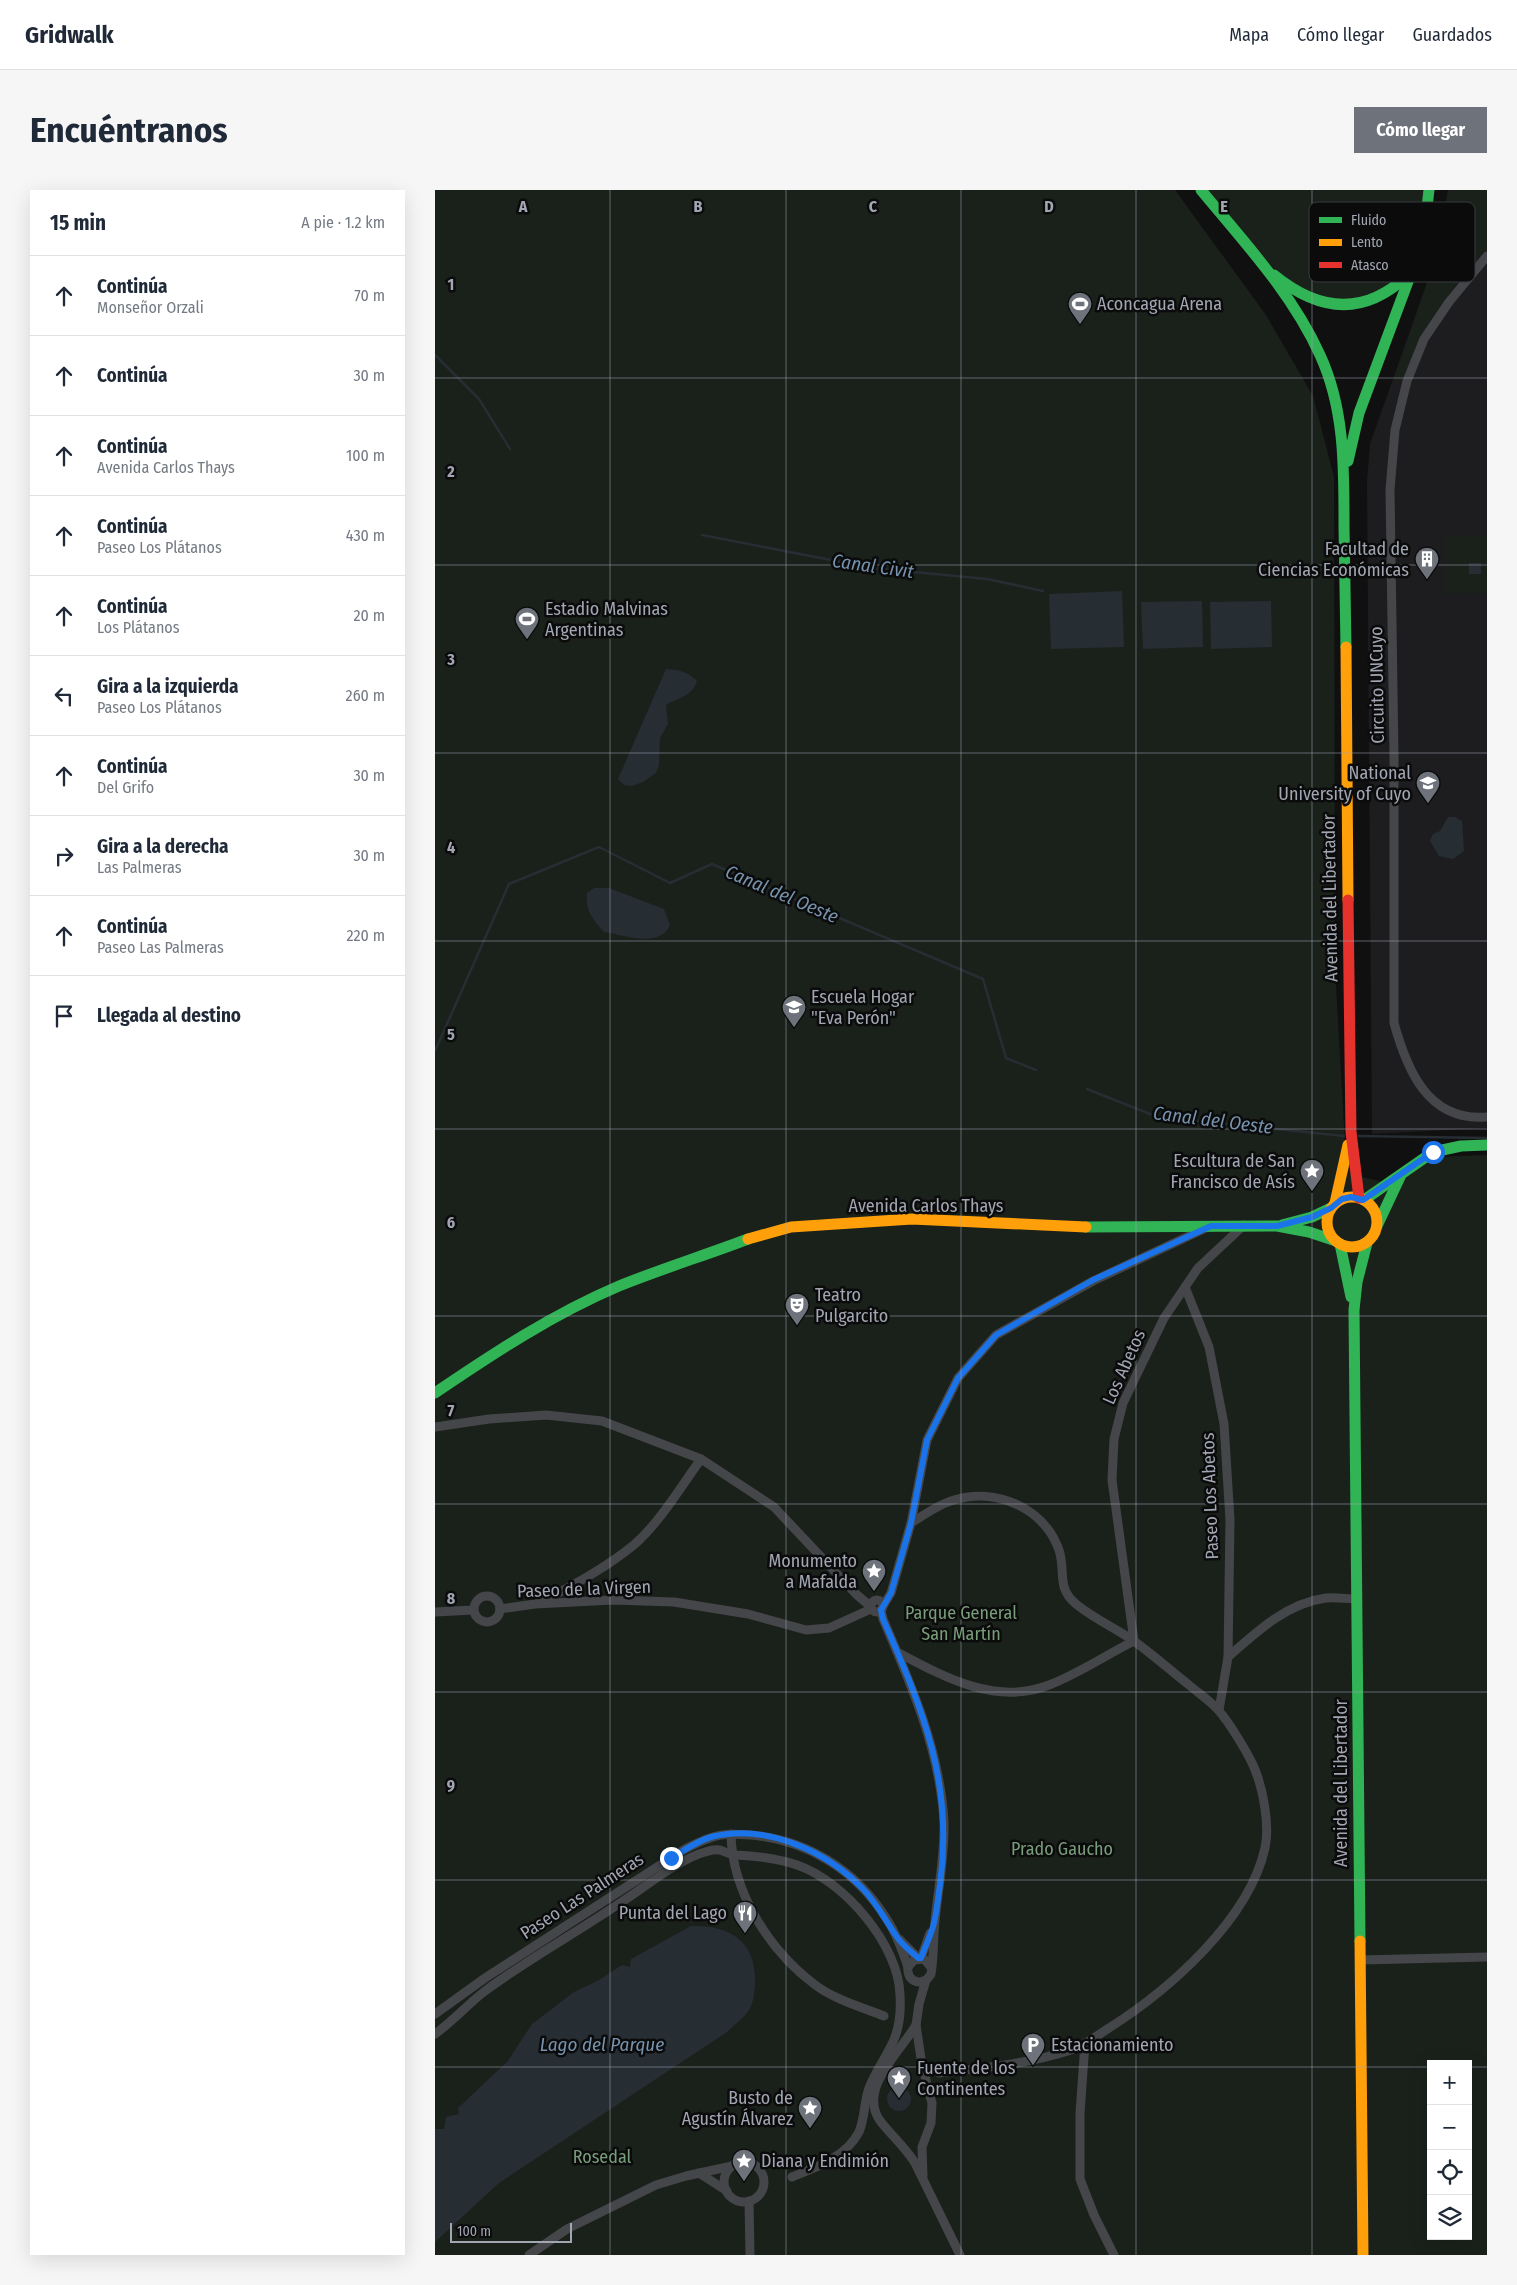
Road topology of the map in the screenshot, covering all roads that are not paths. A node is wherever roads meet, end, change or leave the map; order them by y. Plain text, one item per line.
1 (1201, 190) edge
2 (1487, 256) edge
3 (1261, 265) junction
4 (1475, 271) edge
5 (1401, 282) edge
6 (1407, 282) edge
7 (1466, 282) edge
8 (1344, 483) junction
9 (1487, 1116) edge
10 (1351, 1132) junction
11 (1487, 1145) edge
12 (1401, 1175) junction
13 (1361, 1199) junction
14 (1333, 1206) junction
15 (1244, 1225) junction
16 (1211, 1226) junction
17 (1277, 1226) junction
18 (1377, 1226) junction
19 (1338, 1243) junction
20 (1367, 1243) junction
21 (1185, 1287) junction
22 (1354, 1310) junction
23 (435, 1393) edge
24 (435, 1427) edge
25 (701, 1459) junction
26 (911, 1523) junction
27 (1357, 1599) junction
28 (535, 1604) junction
29 (877, 1608) junction
30 (500, 1609) junction
31 (473, 1610) junction
32 (435, 1612) edge
33 (1134, 1641) junction
34 (897, 1652) junction
35 (1228, 1658) junction
36 (1219, 1710) junction
37 (731, 1834) junction
38 (732, 1855) junction
39 (935, 1921) junction
40 (897, 1938) junction
41 (1487, 1956) edge
42 (920, 1958) junction
43 (1360, 1960) junction
44 (908, 1967) junction
45 (931, 1967) junction
46 (927, 1980) junction
47 (913, 1981) junction
48 (919, 2004) junction
49 (435, 2014) edge
50 (884, 2016) dead end
51 (916, 2025) junction
52 (435, 2034) edge
53 (1085, 2044) junction
54 (939, 2073) dead end
55 (732, 2166) junction
56 (699, 2172) junction
57 (792, 2177) dead end
58 (924, 2181) junction
59 (727, 2191) junction
60 (749, 2202) junction
61 (529, 2255) edge
62 (750, 2255) edge
63 (960, 2255) edge
64 (1114, 2255) edge
65 (1363, 2255) edge

1 - 3 main road, Avenida del Libertador
2 - 4 street, Circuito UNCuyo
3 - 5 main road
3 - 8 main road, Avenida del Libertador
6 - 8 main road, Avenida del Libertador
7 - 9 street, Circuito UNCuyo
8 - 10 main road, Avenida del Libertador
10 - 13 main road, Avenida del Libertador
10 - 14 main road, Avenida del Libertador
11 - 12 main road
12 - 13 main road
12 - 18 main road
13 - 14 main road
13 - 18 main road
14 - 17 main road, Avenida Carlos Thays
14 - 19 main road
15 - 16 main road, Avenida Carlos Thays
15 - 17 main road, Avenida Carlos Thays
15 - 21 street, Los Abetos
16 - 23 main road, Avenida Carlos Thays
16 - 26 street
17 - 19 main road, Avenida Carlos Thays
18 - 20 main road
19 - 20 main road
19 - 22 main road, Avenida del Libertador
20 - 22 main road, Avenida del Libertador
21 - 33 street, Los Abetos
21 - 35 street, Paseo Los Abetos
22 - 27 main road, Avenida del Libertador
24 - 25 street
25 - 28 street
25 - 29 street
26 - 29 street, Paseo de la Virgen
26 - 33 street
27 - 35 street
27 - 43 main road, Avenida del Libertador
28 - 29 street, Paseo de la Virgen
28 - 30 street, Paseo de la Virgen
29 - 34 street
30 - 31 street
30 - 31 street
31 - 32 street
33 - 34 street
33 - 36 street
34 - 39 street
35 - 36 street, Paseo Los Abetos
36 - 53 street
37 - 38 street
37 - 40 street, Paseo Las Palmeras
37 - 49 street, Paseo Las Palmeras
38 - 50 street
38 - 52 street
38 - 57 street
39 - 42 street
39 - 45 street
40 - 42 street
40 - 44 street
41 - 43 street
42 - 44 street
42 - 45 street
43 - 65 main road, Avenida del Libertador
44 - 47 street
45 - 46 street
46 - 47 street
46 - 48 street
47 - 48 street
48 - 51 street
51 - 58 street
51 - 58 street
53 - 54 street
53 - 64 street
55 - 56 street
55 - 59 street
55 - 60 street
56 - 59 street
56 - 61 street
58 - 63 street
59 - 60 street
60 - 62 street

